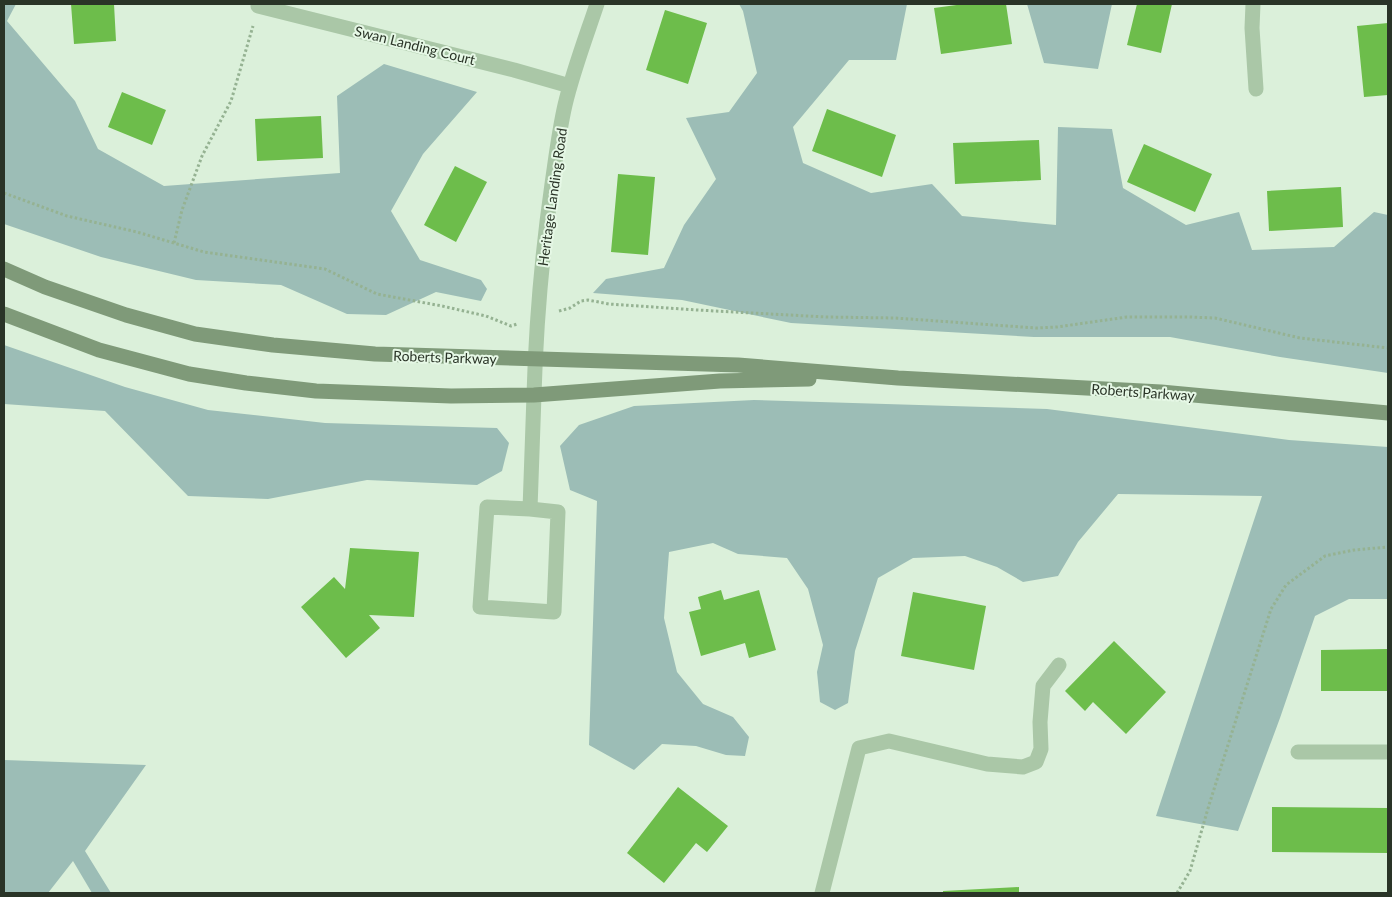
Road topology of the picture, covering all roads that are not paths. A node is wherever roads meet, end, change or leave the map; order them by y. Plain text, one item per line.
1 (597, 4) edge
2 (1253, 4) edge
3 (259, 5) edge
4 (570, 86) junction
5 (1256, 89) dead end
6 (4, 269) edge
7 (4, 314) edge
8 (535, 360) junction
9 (898, 378) junction
10 (534, 395) junction
11 (1388, 413) edge
12 (530, 509) junction
13 (1059, 665) dead end
14 (1298, 752) dead end
15 (1388, 752) edge
16 (822, 893) edge

1 - 4 street, Heritage Landing Road
2 - 5 street
3 - 4 street, Swan Landing Court
4 - 8 street, Heritage Landing Road
6 - 8 main road, Roberts Parkway
7 - 10 main road, Roberts Parkway
8 - 9 main road, Roberts Parkway
8 - 10 street, Heritage Landing Road
9 - 10 main road, Roberts Parkway
9 - 11 main road, Roberts Parkway
10 - 12 street, Heritage Landing Road
12 - 12 street
13 - 16 street
14 - 15 street

